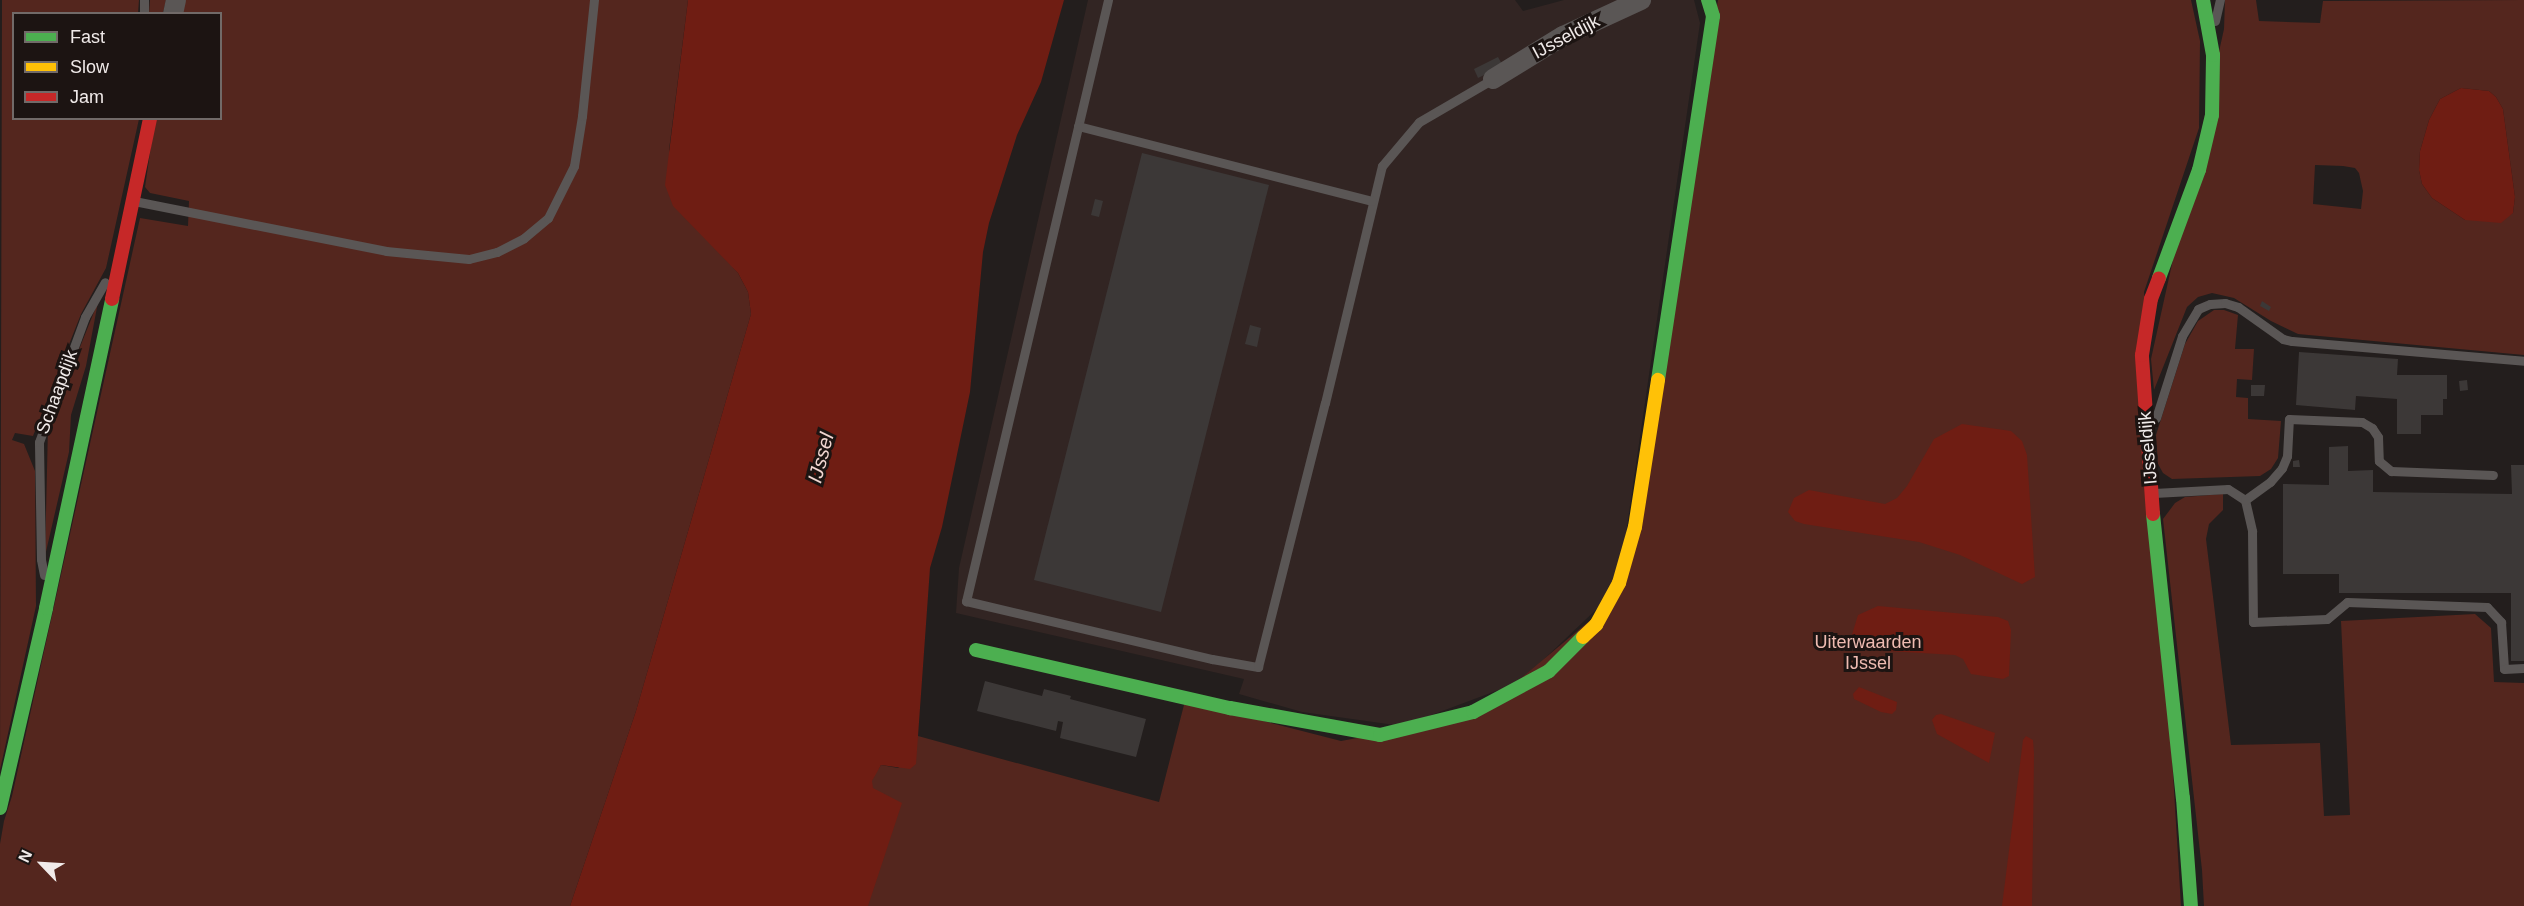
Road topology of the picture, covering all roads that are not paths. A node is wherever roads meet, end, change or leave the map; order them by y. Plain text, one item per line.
1 (594, 0) edge
2 (1108, 0) edge
3 (1641, 0) edge
4 (1708, 0) edge
5 (2203, 0) edge
6 (2220, 0) edge
7 (2211, 35) junction
8 (1493, 79) joint
9 (150, 120) edge
10 (1078, 126) junction
11 (132, 200) junction
12 (1372, 201) junction
13 (118, 268) junction
14 (2524, 361) edge
15 (2147, 443) junction
16 (2493, 475) dead end
17 (2151, 494) junction
18 (2245, 500) junction
19 (48, 598) junction
20 (976, 650) dead end
21 (2524, 668) edge
22 (0, 808) edge
23 (2191, 906) edge

1 - 11 lane
2 - 10 lane
3 - 8 street, IJsseldijk
4 - 20 street
5 - 7 street, IJsseldijk
6 - 7 lane
7 - 15 street, IJsseldijk
8 - 12 lane
9 - 11 street, Schaapdijk
10 - 12 lane
10 - 12 lane
11 - 13 street, Schaapdijk
13 - 19 street, Schaapdijk
13 - 19 lane, Schaapdijk
14 - 15 lane
15 - 17 street, IJsseldijk
16 - 18 lane
17 - 18 lane
17 - 23 street, IJsseldijk
18 - 21 lane
19 - 22 street, Schaapdijk

